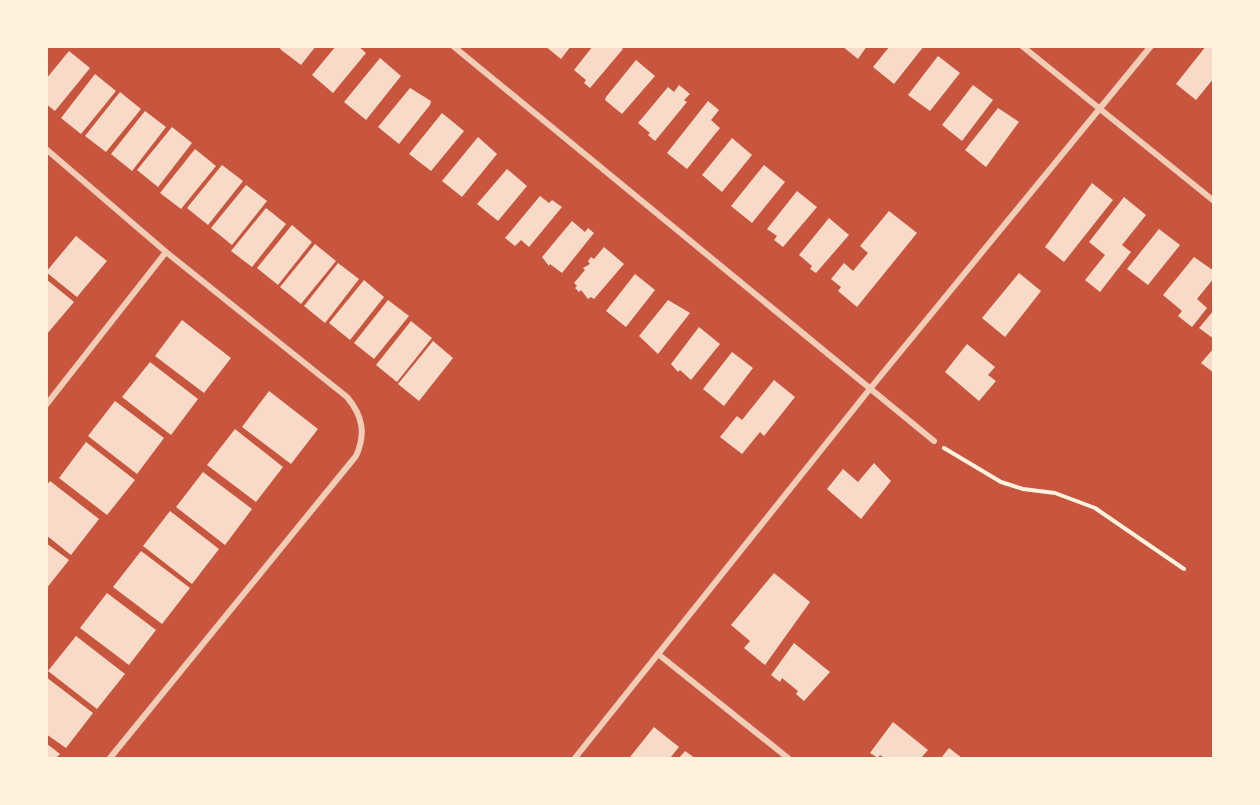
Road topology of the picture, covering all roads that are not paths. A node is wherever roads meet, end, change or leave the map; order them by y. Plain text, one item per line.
1 (453, 46) edge
2 (1022, 46) edge
3 (1151, 46) edge
4 (1101, 108) junction
5 (46, 149) edge
6 (1214, 201) edge
7 (166, 252) junction
8 (869, 390) junction
9 (46, 405) edge
10 (934, 441) road end
11 (658, 654) junction
12 (110, 759) edge
13 (575, 759) edge
14 (788, 759) edge

1 - 8 street
2 - 4 street
3 - 4 street
4 - 6 street
4 - 8 street
5 - 7 street
7 - 9 street
7 - 12 street
8 - 10 street
8 - 11 street
11 - 13 street
11 - 14 street

